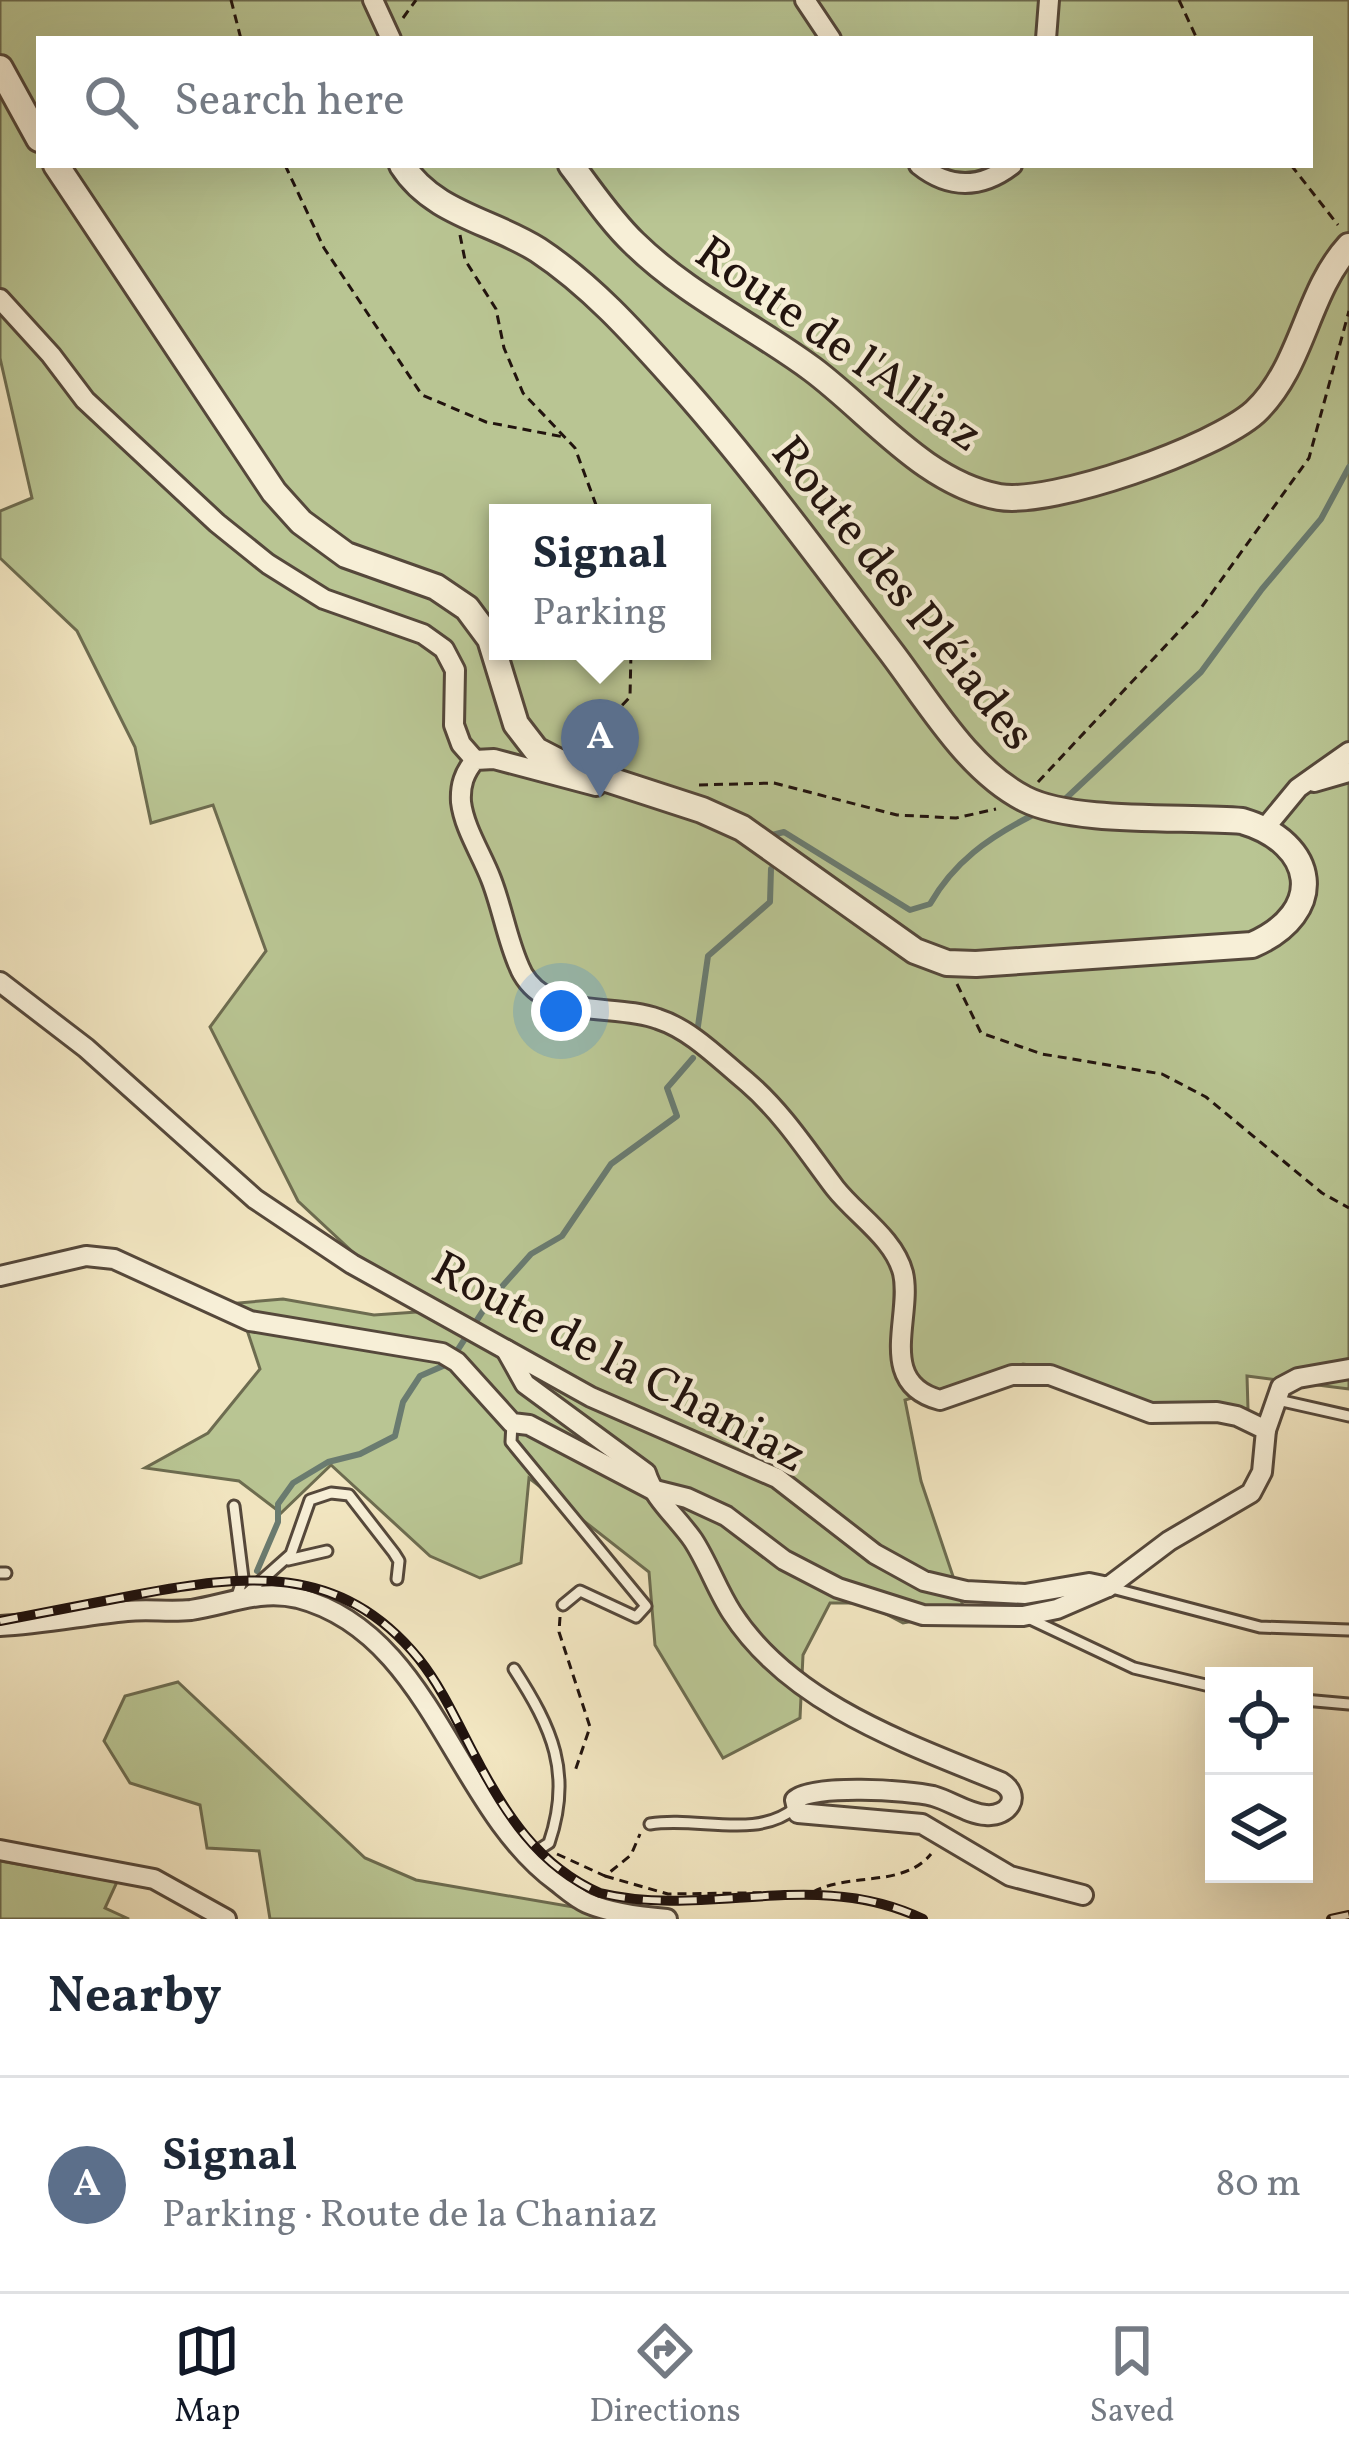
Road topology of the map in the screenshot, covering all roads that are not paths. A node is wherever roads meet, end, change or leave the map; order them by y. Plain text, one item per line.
1 (373, 0) edge
2 (805, 0) edge
3 (1048, 0) edge
4 (389, 35) edge
5 (829, 36) edge
6 (1046, 36) edge
7 (0, 68) edge
8 (36, 134) edge
9 (58, 168) edge
10 (404, 168) edge
11 (573, 168) edge
12 (923, 168) edge
13 (1007, 168) edge
14 (1349, 242) edge
15 (0, 299) edge
16 (489, 638) edge
17 (496, 660) edge
18 (1349, 752) edge
19 (475, 760) junction
20 (1349, 772) edge
21 (623, 783) junction
22 (1298, 788) junction
23 (1265, 828) junction
24 (0, 982) edge
25 (0, 1276) edge
26 (498, 1343) junction
27 (1349, 1369) edge
28 (1274, 1400) junction
29 (1349, 1416) edge
30 (512, 1423) junction
31 (1266, 1430) junction
32 (651, 1489) junction
33 (234, 1506) dead end
34 (327, 1550) dead end
35 (283, 1562) junction
36 (397, 1579) dead end
37 (1108, 1587) junction
38 (238, 1599) junction
39 (563, 1605) road end
40 (1023, 1616) junction
41 (0, 1626) edge
42 (1349, 1630) edge
43 (514, 1669) dead end
44 (1205, 1686) edge
45 (1313, 1701) edge
46 (1349, 1704) edge
47 (795, 1808) junction
48 (650, 1824) road end
49 (0, 1850) edge
50 (527, 1857) junction
51 (1083, 1895) dead end
52 (226, 1919) edge
53 (668, 1919) edge

1 - 4 street
2 - 5 street
3 - 6 street
7 - 8 street
9 - 16 street
10 - 23 street, Route des Pléiades
11 - 14 street, Route de l'Alliaz
12 - 13 street
15 - 19 street
17 - 21 street
18 - 22 street
19 - 21 street
19 - 31 street
20 - 22 street
21 - 23 street
22 - 23 street
24 - 26 street, Route de la Chaniaz
25 - 30 street
26 - 32 street
26 - 37 street, Route de la Chaniaz
27 - 28 street
28 - 29 lane
28 - 31 street
30 - 32 street
30 - 39 lane
31 - 37 street
32 - 40 street
32 - 47 street
33 - 38 lane
34 - 35 lane
35 - 36 lane
35 - 38 lane
37 - 40 street
37 - 42 lane
38 - 41 street
38 - 50 street
40 - 44 lane
43 - 50 lane
45 - 46 lane
47 - 48 lane
47 - 51 street
49 - 52 street
50 - 53 street

